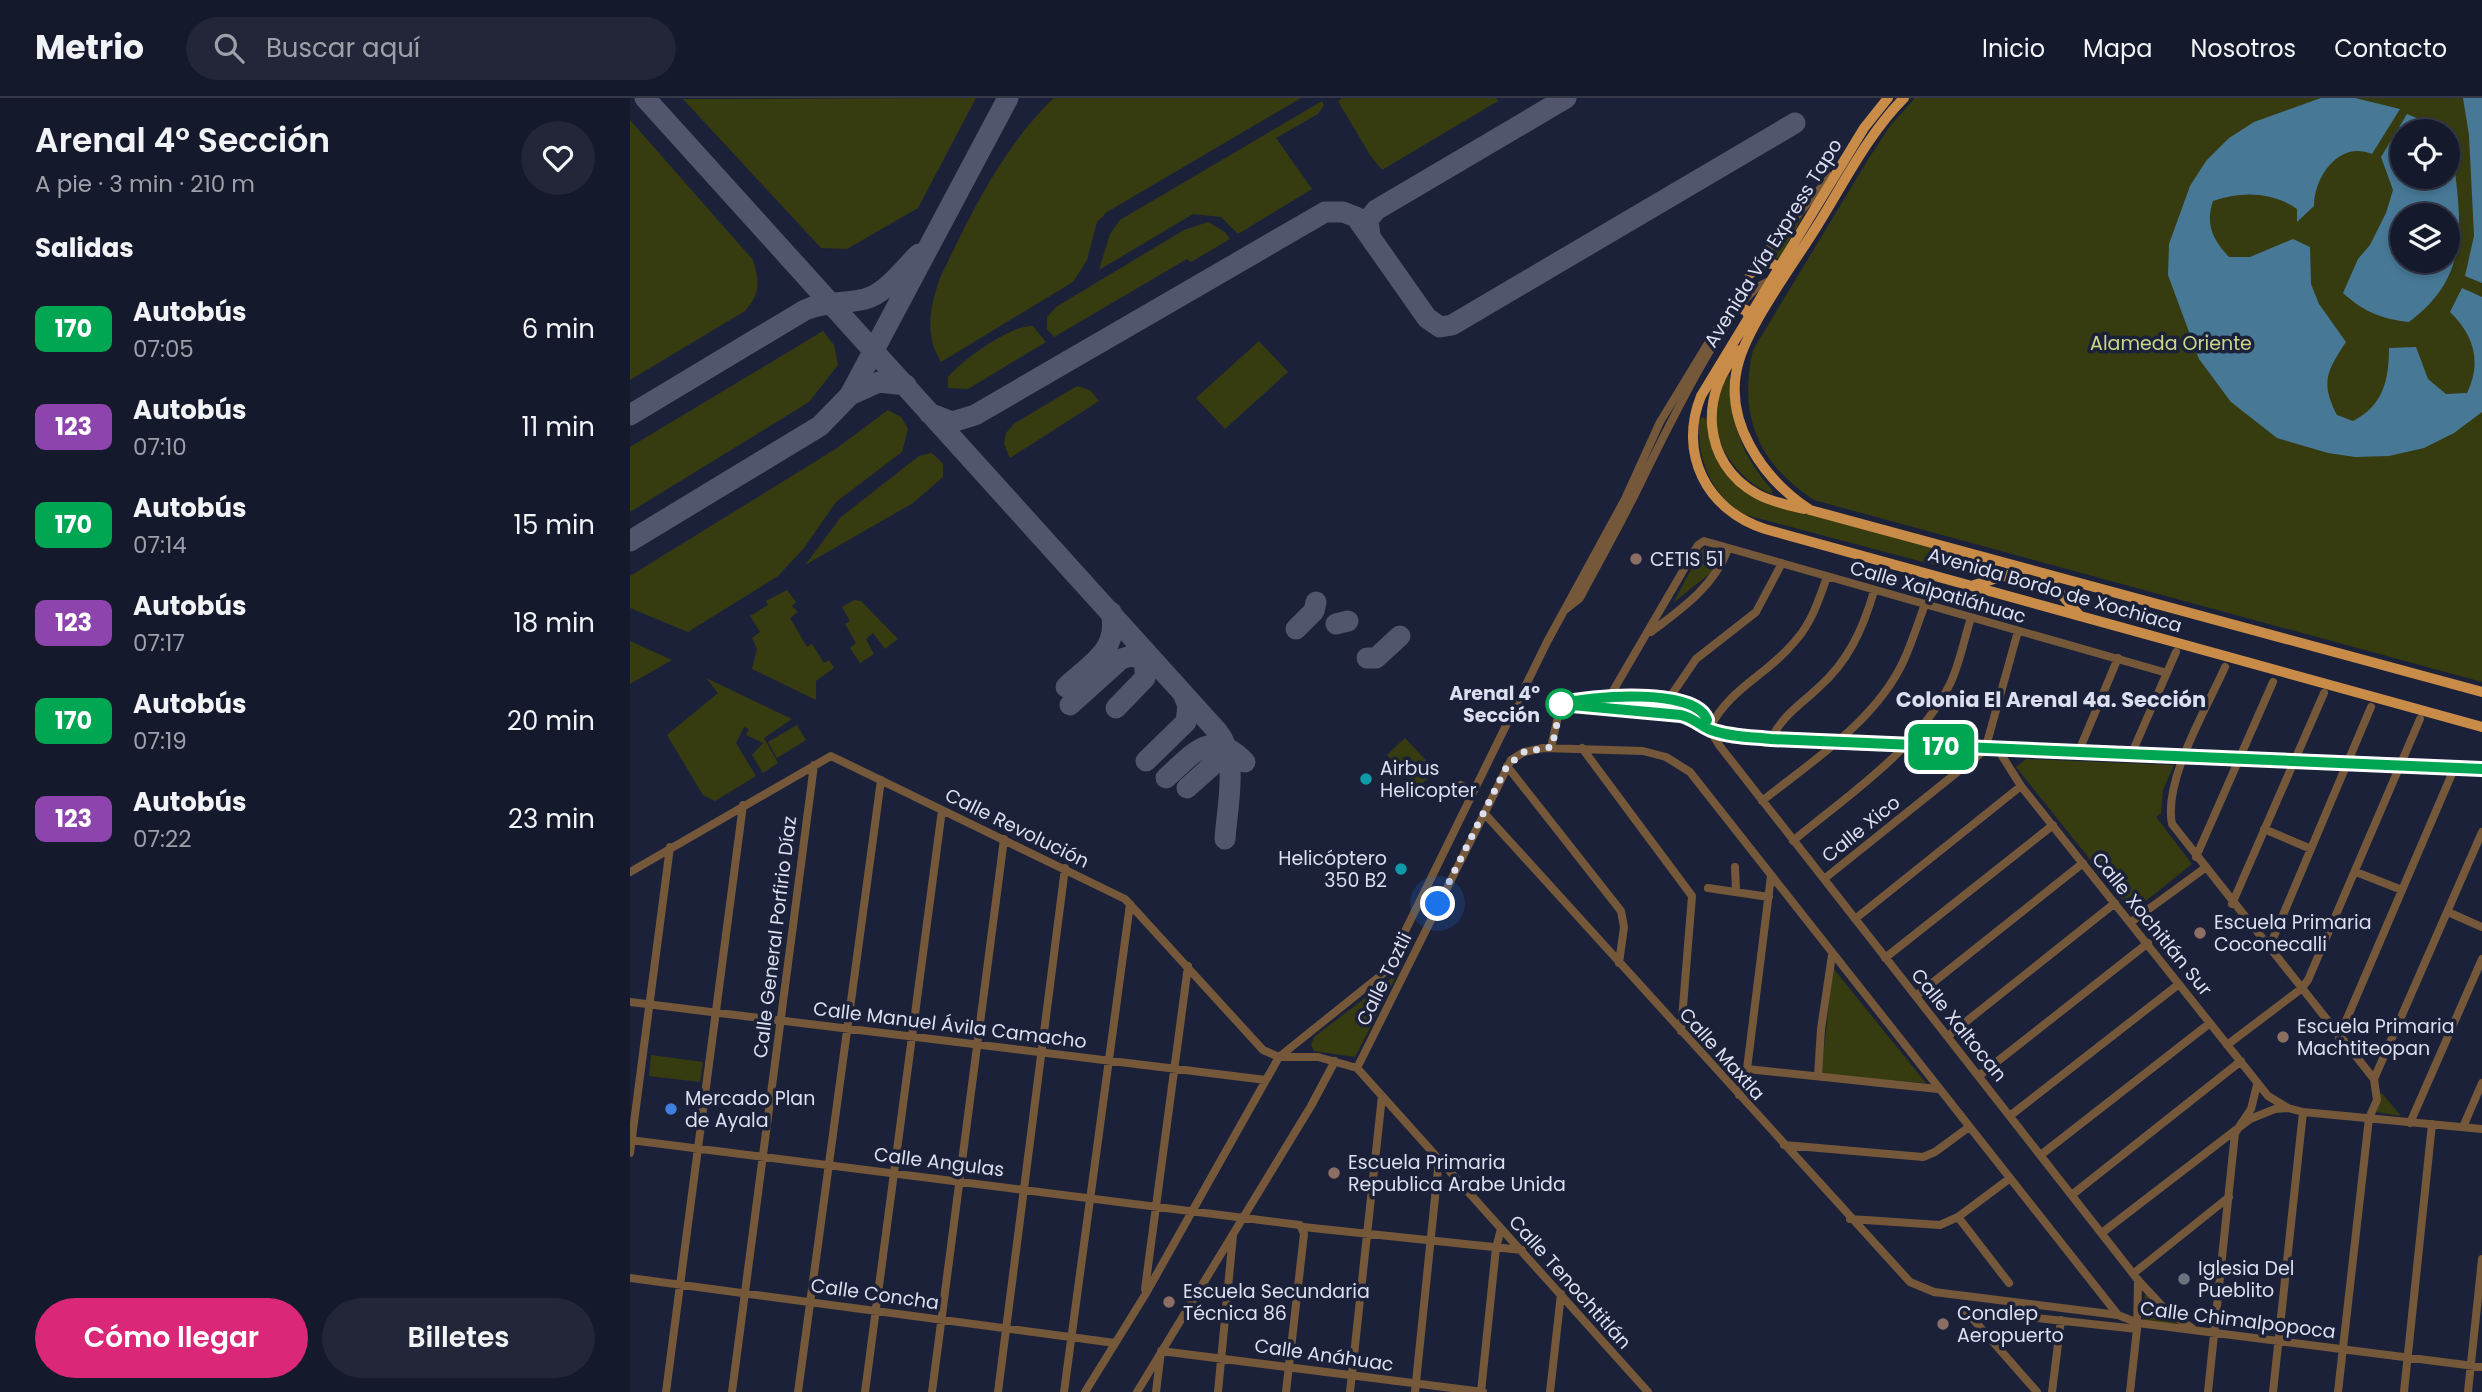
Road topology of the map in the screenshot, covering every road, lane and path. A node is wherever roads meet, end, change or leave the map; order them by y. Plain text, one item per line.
1 (1888, 98) edge
2 (1904, 98) edge
3 (1841, 165) junction
4 (1783, 269) junction
5 (1750, 274) junction
6 (1775, 282) junction
7 (1737, 308) junction
8 (1748, 315) junction
9 (1744, 346) junction
10 (1695, 411) junction
11 (1710, 413) junction
12 (1810, 510) junction
13 (1728, 549) junction
14 (1782, 563) junction
15 (2027, 569) junction
16 (2043, 573) junction
17 (1826, 576) junction
18 (1974, 585) junction
19 (1874, 591) junction
20 (1925, 604) junction
21 (1566, 609) junction
22 (2081, 617) junction
23 (1971, 618) junction
24 (2018, 631) junction
25 (1648, 635) junction
26 (2176, 652) dead end
27 (2118, 658) junction
28 (2225, 667) dead end
29 (2167, 673) junction
30 (2273, 682) dead end
31 (2324, 692) dead end
32 (2482, 692) edge
33 (1610, 696) junction
34 (1668, 700) junction
35 (1561, 704) junction
36 (2371, 707) dead end
37 (2420, 719) dead end
38 (2482, 727) edge
39 (1709, 729) junction
40 (1771, 739) junction
41 (1836, 742) junction
42 (1907, 745) junction
43 (1552, 747) junction
44 (1582, 748) junction
45 (1985, 750) junction
46 (1999, 751) junction
47 (2078, 753) junction
48 (2131, 755) junction
49 (2185, 758) junction
50 (2241, 758) junction
51 (2294, 761) junction
52 (2348, 764) junction
53 (814, 765) junction
54 (1507, 766) junction
55 (2402, 766) junction
56 (2454, 769) junction
57 (2482, 769) edge
58 (881, 780) junction
59 (1461, 785) dead end
60 (2021, 786) junction
61 (1473, 791) junction
62 (1762, 801) junction
63 (743, 805) junction
64 (942, 810) junction
65 (1484, 813) junction
66 (2053, 825) junction
67 (2264, 829) junction
68 (2482, 832) edge
69 (1004, 839) junction
70 (1793, 841) junction
71 (670, 847) junction
72 (2311, 849) junction
73 (2196, 857) junction
74 (2083, 863) junction
75 (1735, 867) dead end
76 (1065, 868) junction
77 (2205, 868) junction
78 (630, 872) edge
79 (2356, 872) junction
80 (1771, 876) junction
81 (1824, 878) junction
82 (1708, 888) dead end
83 (2402, 890) junction
84 (1736, 891) junction
85 (1769, 897) junction
86 (2115, 903) junction
87 (1130, 904) junction
88 (2232, 904) junction
89 (2448, 912) junction
90 (1855, 919) junction
91 (2131, 922) junction
92 (2482, 927) edge
93 (2148, 943) junction
94 (2269, 947) junction
95 (1832, 955) junction
96 (1885, 958) junction
97 (2482, 959) edge
98 (1619, 963) junction
99 (1188, 966) junction
100 (2179, 984) junction
101 (2301, 989) junction
102 (1916, 996) junction
103 (630, 1002) edge
104 (652, 1004) junction
105 (717, 1012) junction
106 (781, 1020) junction
107 (2210, 1023) junction
108 (845, 1028) junction
109 (1681, 1031) junction
110 (911, 1036) junction
111 (1948, 1036) junction
112 (2339, 1037) junction
113 (976, 1044) junction
114 (2227, 1045) junction
115 (1042, 1052) junction
116 (1279, 1057) junction
117 (1108, 1060) junction
118 (1335, 1061) junction
119 (2241, 1061) junction
120 (1173, 1068) junction
121 (1357, 1068) junction
122 (1747, 1069) junction
123 (1980, 1075) junction
124 (1818, 1076) junction
125 (2374, 1079) junction
126 (1266, 1080) junction
127 (2482, 1083) edge
128 (2257, 1085) junction
129 (1938, 1088) junction
130 (1738, 1095) junction
131 (1382, 1096) junction
132 (2288, 1108) junction
133 (2303, 1112) junction
134 (2011, 1115) junction
135 (2369, 1118) junction
136 (2410, 1123) junction
137 (2432, 1124) junction
138 (1969, 1127) junction
139 (2463, 1127) junction
140 (2482, 1129) edge
141 (2235, 1133) junction
142 (631, 1140) edge
143 (1784, 1145) junction
144 (697, 1148) junction
145 (630, 1153) edge
146 (2042, 1154) junction
147 (762, 1156) junction
148 (1439, 1159) junction
149 (828, 1164) junction
150 (892, 1173) junction
151 (2008, 1179) junction
152 (958, 1180) junction
153 (1025, 1188) junction
154 (2073, 1194) junction
155 (1089, 1196) junction
156 (2229, 1196) junction
157 (1155, 1205) junction
158 (1194, 1209) junction
159 (1244, 1217) junction
160 (1958, 1217) junction
161 (1850, 1219) junction
162 (1501, 1229) junction
163 (1303, 1231) junction
164 (1234, 1232) junction
165 (2103, 1232) junction
166 (1368, 1234) junction
167 (1432, 1241) junction
168 (1496, 1248) junction
169 (1522, 1250) junction
170 (2482, 1259) edge
171 (2136, 1276) junction
172 (630, 1278) edge
173 (2008, 1283) dead end
174 (680, 1284) junction
175 (744, 1293) junction
176 (1561, 1294) junction
177 (1951, 1294) joint
178 (1144, 1295) junction
179 (811, 1301) junction
180 (875, 1310) junction
181 (2118, 1315) junction
182 (942, 1320) junction
183 (2061, 1320) junction
184 (2138, 1326) junction
185 (1006, 1328) junction
186 (2195, 1330) junction
187 (2213, 1334) junction
188 (1071, 1337) junction
189 (2278, 1342) junction
190 (1115, 1343) junction
191 (2342, 1349) junction
192 (1161, 1351) junction
193 (1222, 1357) junction
194 (2408, 1357) junction
195 (2470, 1366) junction
196 (1289, 1367) junction
197 (2482, 1367) edge
198 (1352, 1375) junction
199 (1416, 1388) edge
200 (666, 1392) edge
201 (732, 1392) edge
202 (798, 1392) edge
203 (864, 1392) edge
204 (932, 1392) edge
205 (998, 1392) edge
206 (1064, 1392) edge
207 (1085, 1392) edge
208 (1137, 1392) edge
209 (1156, 1392) edge
210 (1219, 1392) edge
211 (1286, 1392) edge
212 (1350, 1392) edge
213 (1482, 1392) edge
214 (1550, 1392) edge
215 (1648, 1392) edge
216 (2037, 1392) edge
217 (2052, 1392) edge
218 (2130, 1392) edge
219 (2208, 1392) edge
220 (2273, 1392) edge
221 (2338, 1392) edge
222 (2404, 1392) edge
223 (2468, 1392) edge

1 - 3 main road, Avenida Vía Express Tapo
2 - 4 main road, Avenida Vía Express Tapo
3 - 4 main road, Avenida Vía Express Tapo
3 - 5 street
4 - 5 main road
4 - 6 main road, Avenida Vía Express Tapo
5 - 21 street
6 - 7 street
6 - 8 main road, Avenida Vía Express Tapo
6 - 9 main road, Avenida Vía Express Tapo
7 - 8 main road
7 - 21 street
8 - 10 main road, Avenida Vía Express Tapo
9 - 11 main road
9 - 12 main road, Avenida Bordo de Xochiaca
10 - 11 main road
10 - 18 main road, Avenida Bordo de Xochiaca
11 - 12 main road
12 - 15 main road, Avenida Bordo de Xochiaca
13 - 14 street, Calle Xalpatláhuac
13 - 25 street
13 - 25 street, Calle Xalpatláhuac
14 - 17 street, Calle Xalpatláhuac
14 - 34 street
15 - 16 main road, Avenida Bordo de Xochiaca
15 - 18 main road
16 - 22 main road
16 - 32 main road, Avenida Bordo de Xochiaca
17 - 19 street, Calle Xalpatláhuac
17 - 39 street
18 - 22 main road, Avenida Bordo de Xochiaca
19 - 20 street, Calle Xalpatláhuac
19 - 40 street
20 - 23 street, Calle Xalpatláhuac
20 - 41 street
21 - 61 street
22 - 38 main road, Avenida Bordo de Xochiaca
23 - 24 street, Calle Xalpatláhuac
23 - 42 street
24 - 27 street, Calle Xalpatláhuac
24 - 45 street
25 - 33 street
26 - 29 street
27 - 29 street, Calle Xalpatláhuac
27 - 47 street
28 - 49 street
29 - 48 street
30 - 50 street
31 - 51 street
33 - 34 street
33 - 35 street
34 - 39 street, Calle Xaltocan
35 - 39 street
35 - 43 street
36 - 52 street
37 - 55 street
39 - 40 street
39 - 62 street, Calle Xaltocan
40 - 41 street
41 - 42 street
41 - 62 street
42 - 45 street
42 - 70 street
43 - 44 street
43 - 54 street, Calle Toztli
44 - 80 street
44 - 109 street
45 - 46 street
45 - 81 street, Calle Xico
46 - 47 street
46 - 60 street, Calle Xochitlán Sur
47 - 48 street
48 - 49 street
49 - 50 street
49 - 73 street
50 - 51 street
50 - 73 street
51 - 52 street
51 - 67 street
52 - 55 street
52 - 72 street
53 - 58 street, Calle Revolución
53 - 63 street, Calle Revolución
53 - 106 street, Calle General Porfirio Díaz
54 - 65 street, Calle Toztli
54 - 98 street
55 - 56 street
55 - 79 street
56 - 57 street
56 - 83 street
58 - 64 street, Calle Revolución
58 - 108 street
59 - 61 street
60 - 66 street, Calle Xochitlán Sur
60 - 90 street
61 - 116 street
62 - 70 street, Calle Xaltocan
63 - 71 street, Calle Revolución
63 - 105 street
64 - 69 street, Calle Revolución
64 - 110 street
65 - 98 street, Calle Maxtla
65 - 121 street, Calle Toztli
66 - 74 street, Calle Xochitlán Sur
66 - 96 street
67 - 72 street
67 - 88 street
68 - 89 street
69 - 76 street, Calle Revolución
69 - 113 street
70 - 81 street, Calle Xaltocan
71 - 78 street, Calle Revolución
71 - 104 street
72 - 94 street
73 - 77 street
74 - 86 street, Calle Xochitlán Sur
74 - 102 street
75 - 84 street
76 - 87 street, Calle Revolución
76 - 115 street
77 - 88 street
77 - 91 street
79 - 83 street
79 - 101 street
80 - 85 street
80 - 95 street
81 - 90 street, Calle Xaltocan
82 - 84 street
83 - 112 street
84 - 85 street
85 - 122 street
86 - 91 street, Calle Xochitlán Sur
86 - 111 street
87 - 99 street, Calle Revolución
87 - 117 street
88 - 94 street
89 - 92 street
89 - 125 street
90 - 96 street, Calle Xaltocan
91 - 93 street, Calle Xochitlán Sur
93 - 100 street, Calle Xochitlán Sur
93 - 123 street
94 - 101 street
95 - 124 street
95 - 129 street
96 - 102 street, Calle Xaltocan
97 - 136 street
98 - 109 street, Calle Maxtla
99 - 116 street, Calle Revolución
99 - 120 street
100 - 107 street, Calle Xochitlán Sur
100 - 134 street
101 - 112 street
101 - 114 street
102 - 111 street, Calle Xaltocan
103 - 104 street, Calle Manuel Ávila Camacho
104 - 105 street, Calle Manuel Ávila Camacho
104 - 142 street
105 - 106 street, Calle Manuel Ávila Camacho
105 - 144 street
106 - 108 street, Calle Manuel Ávila Camacho
106 - 147 street, Calle General Porfirio Díaz
107 - 114 street, Calle Xochitlán Sur
107 - 146 street
108 - 110 street, Calle Manuel Ávila Camacho
108 - 149 street
109 - 130 street, Calle Maxtla
110 - 113 street, Calle Manuel Ávila Camacho
110 - 150 street
111 - 123 street, Calle Xaltocan
112 - 125 street
113 - 115 street, Calle Manuel Ávila Camacho
113 - 152 street
114 - 119 street, Calle Xochitlán Sur
115 - 117 street, Calle Manuel Ávila Camacho
115 - 153 street
116 - 118 street
116 - 126 street
117 - 120 street, Calle Manuel Ávila Camacho
117 - 155 street
118 - 121 street
118 - 159 street
119 - 128 street, Calle Xochitlán Sur
119 - 154 street
120 - 126 street, Calle Manuel Ávila Camacho
120 - 157 street
121 - 131 street, Calle Tenochtitlán
122 - 124 street
122 - 130 street
123 - 134 street, Calle Xaltocan
124 - 129 street
125 - 135 street
126 - 158 street
127 - 139 street
128 - 132 street, Calle Xochitlán Sur
128 - 141 street
129 - 138 street
130 - 143 street, Calle Maxtla
131 - 148 street, Calle Tenochtitlán
131 - 166 street
132 - 133 street
132 - 141 street
133 - 135 street
133 - 189 street
134 - 146 street, Calle Xaltocan
135 - 136 street
135 - 191 street
136 - 137 street
137 - 139 street
137 - 194 street
138 - 143 street
138 - 151 street
139 - 140 street
141 - 156 street
141 - 165 street
142 - 144 street, Calle Angulas
142 - 145 street
143 - 161 street, Calle Maxtla
144 - 147 street, Calle Angulas
144 - 174 street
146 - 154 street, Calle Xaltocan
147 - 149 street, Calle Angulas
147 - 175 street, Calle General Porfirio Díaz
148 - 162 street, Calle Tenochtitlán
148 - 167 street
149 - 150 street, Calle Angulas
149 - 179 street
150 - 152 street, Calle Angulas
150 - 180 street
151 - 160 street
151 - 181 street
152 - 153 street, Calle Angulas
152 - 182 street
153 - 155 street, Calle Angulas
153 - 185 street
154 - 165 street, Calle Xaltocan
155 - 157 street, Calle Angulas
155 - 188 street
156 - 171 street
156 - 187 street
157 - 158 street, Calle Angulas
157 - 178 street
158 - 159 street, Calle Angulas
158 - 178 street
159 - 163 street, Calle Angulas
159 - 164 street
160 - 161 street
160 - 173 street
161 - 177 street, Calle Maxtla
162 - 168 street
162 - 169 street, Calle Tenochtitlán
163 - 166 street, Calle Angulas
163 - 196 street
164 - 192 street
164 - 193 street
165 - 171 street, Calle Xaltocan
166 - 167 street, Calle Angulas
166 - 198 street
167 - 168 street, Calle Angulas
167 - 199 street
168 - 169 street, Calle Angulas
168 - 213 street
169 - 176 street, Calle Tenochtitlán
170 - 195 street
171 - 184 street
171 - 186 street, Calle Xaltocan
172 - 174 street, Calle Concha
174 - 175 street, Calle Concha
174 - 200 street
175 - 179 street, Calle Concha
175 - 201 street, Calle General Porfirio Díaz
176 - 214 street
176 - 215 street, Calle Tenochtitlán
177 - 181 street, Calle Chimalpopoca
178 - 190 street
179 - 180 street, Calle Concha
179 - 202 street
180 - 182 street, Calle Concha
180 - 203 street
181 - 184 street, Calle Chimalpopoca
182 - 185 street, Calle Concha
182 - 204 street
183 - 184 street
183 - 216 street
183 - 217 street
184 - 186 street, Calle Chimalpopoca
184 - 218 street
185 - 188 street, Calle Concha
185 - 205 street
186 - 187 street, Calle Chimalpopoca
187 - 189 street, Calle Chimalpopoca
187 - 219 street
188 - 190 street, Calle Concha
188 - 206 street
189 - 191 street, Calle Chimalpopoca
189 - 220 street
190 - 207 street
191 - 194 street, Calle Chimalpopoca
191 - 221 street
192 - 193 street, Calle Anáhuac
192 - 208 street
192 - 209 street
193 - 196 street, Calle Anáhuac
193 - 210 street
194 - 195 street, Calle Chimalpopoca
194 - 222 street
195 - 197 street, Calle Chimalpopoca
195 - 223 street
196 - 198 street, Calle Anáhuac
196 - 211 street
198 - 199 street, Calle Anáhuac
198 - 212 street
199 - 213 street, Calle Anáhuac

